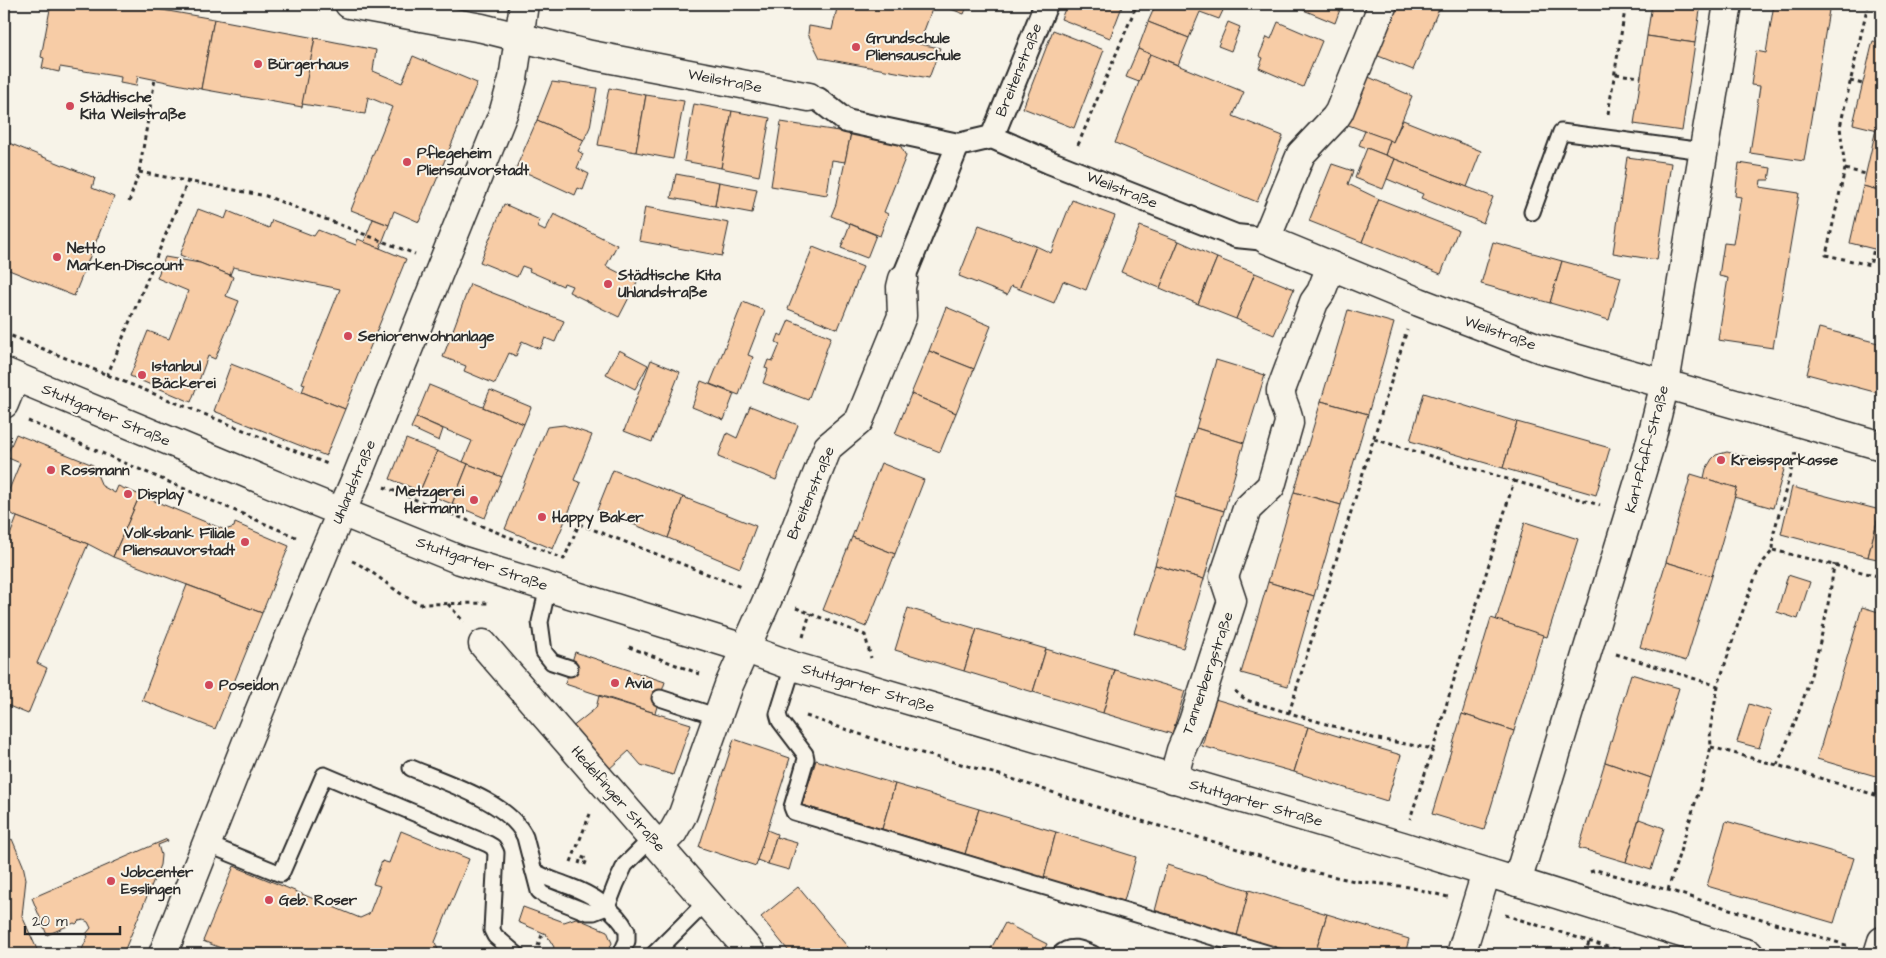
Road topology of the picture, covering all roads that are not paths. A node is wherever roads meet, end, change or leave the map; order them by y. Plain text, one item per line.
1 (349, 4) edge
2 (524, 4) edge
3 (1046, 4) edge
4 (1383, 4) edge
5 (1728, 4) edge
6 (519, 36) junction
7 (809, 97) joint
8 (992, 137) junction
9 (958, 145) junction
10 (1703, 151) junction
11 (1532, 212) dead end
12 (1266, 239) junction
13 (1331, 266) junction
14 (903, 279) joint
15 (10, 375) edge
16 (1665, 383) junction
17 (4, 404) edge
18 (1882, 446) edge
19 (342, 512) junction
20 (548, 587) junction
21 (484, 644) dead end
22 (744, 648) junction
23 (793, 666) junction
24 (570, 668) dead end
25 (660, 698) dead end
26 (718, 717) junction
27 (411, 768) dead end
28 (1173, 779) junction
29 (656, 842) junction
30 (207, 844) junction
31 (533, 870) junction
32 (1486, 873) junction
33 (1517, 882) junction
34 (707, 901) junction
35 (607, 907) junction
36 (1882, 941) edge
37 (163, 954) edge
38 (516, 954) edge
39 (621, 954) edge
40 (654, 954) edge
41 (752, 954) edge
42 (1060, 954) edge
43 (1093, 954) edge
44 (1270, 954) edge
45 (1461, 954) edge
46 (1749, 954) edge
47 (1878, 954) edge

1 - 6 street, Weilstraße
2 - 6 street, Uhlandstraße
3 - 8 street, Breitenstraße
4 - 12 street
5 - 10 street, Karl-Pfaff-Straße
6 - 7 street, Weilstraße
6 - 19 street, Uhlandstraße
7 - 9 street, Weilstraße
8 - 9 street, Weilstraße
8 - 12 street, Weilstraße
9 - 14 street, Breitenstraße
10 - 11 lane
10 - 16 street, Karl-Pfaff-Straße
12 - 13 street, Weilstraße
13 - 16 street, Weilstraße
13 - 28 street, Tannenbergstraße
14 - 22 street, Breitenstraße
15 - 17 street
15 - 19 street, Stuttgarter Straße
16 - 18 street, Weilstraße
16 - 33 street, Karl-Pfaff-Straße
19 - 20 street, Stuttgarter Straße
19 - 30 street, Uhlandstraße
20 - 22 street, Stuttgarter Straße
20 - 24 lane
21 - 29 street, Hedelfinger Straße
22 - 23 street, Stuttgarter Straße
22 - 26 street, Breitenstraße
23 - 28 street, Stuttgarter Straße
23 - 44 lane
25 - 26 lane
26 - 29 street, Breitenstraße
27 - 31 lane
28 - 32 street, Stuttgarter Straße
29 - 34 street, Hedelfinger Straße
29 - 35 lane
30 - 37 street, Uhlandstraße
30 - 38 lane
31 - 35 lane
31 - 35 lane
32 - 33 street, Stuttgarter Straße
32 - 45 street
33 - 46 street, Stuttgarter Straße
34 - 40 lane
34 - 41 street, Hedelfinger Straße
35 - 39 lane
36 - 47 street
42 - 43 lane

